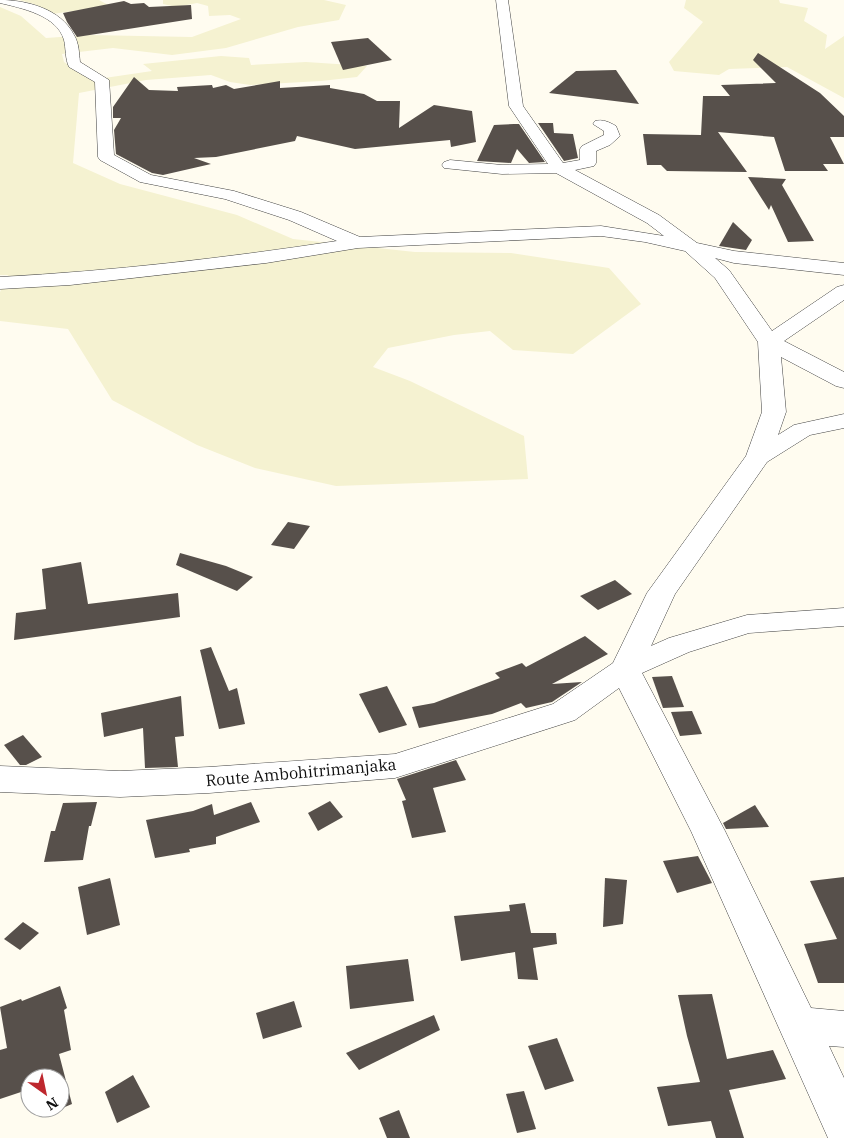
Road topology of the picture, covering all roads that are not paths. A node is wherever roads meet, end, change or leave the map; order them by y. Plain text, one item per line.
1 (2, 0) edge
2 (502, 0) edge
3 (600, 124) dead end
4 (450, 165) dead end
5 (559, 168) junction
6 (358, 243) junction
7 (692, 248) junction
8 (844, 269) edge
9 (0, 283) edge
10 (844, 291) edge
11 (769, 342) junction
12 (844, 381) edge
13 (844, 421) edge
14 (758, 457) junction
15 (844, 617) edge
16 (626, 669) junction
17 (0, 779) edge
18 (798, 1026) junction
19 (844, 1029) edge
20 (844, 1125) edge

1 - 6 street
2 - 5 street
3 - 5 street
4 - 5 street
5 - 7 street
6 - 7 street
6 - 9 street
7 - 8 street
7 - 11 street
10 - 11 street
11 - 12 street
11 - 14 street
13 - 14 street
14 - 16 street
15 - 16 street, Route Ambohitrimanjaka
16 - 17 street, Route Ambohitrimanjaka
16 - 18 street
18 - 19 street
18 - 20 street

